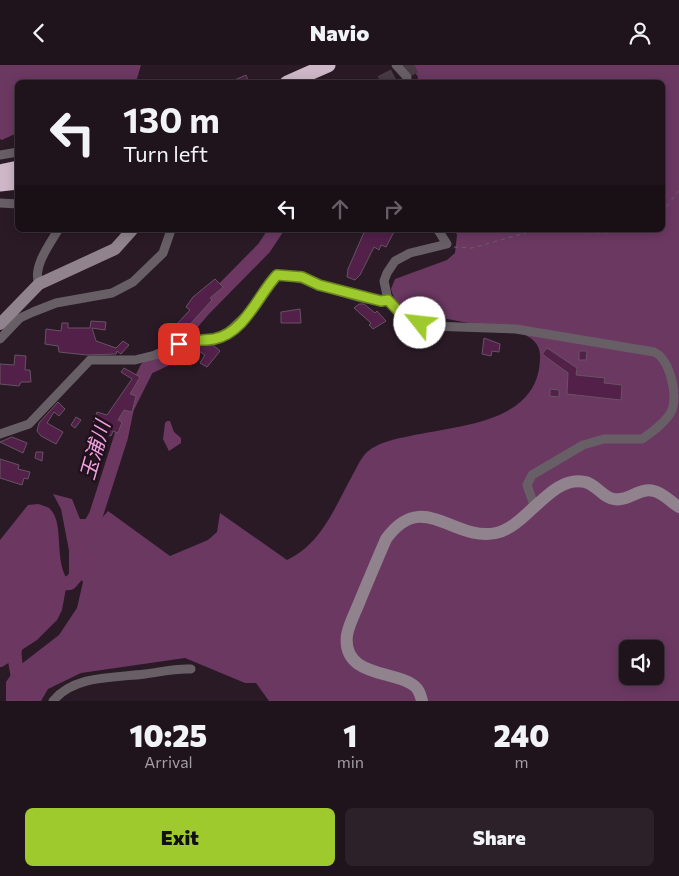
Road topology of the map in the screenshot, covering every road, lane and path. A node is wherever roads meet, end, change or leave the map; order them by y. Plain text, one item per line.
1 (328, 65) edge
2 (396, 65) edge
3 (294, 80) edge
4 (406, 80) edge
5 (15, 152) edge
6 (0, 155) edge
7 (15, 168) edge
8 (0, 171) edge
9 (15, 182) edge
10 (0, 184) edge
11 (679, 190) edge
12 (0, 203) edge
13 (15, 203) edge
14 (665, 209) edge
15 (57, 232) edge
16 (130, 232) edge
17 (170, 232) edge
18 (440, 232) edge
19 (529, 232) edge
20 (529, 232) edge
21 (614, 232) edge
22 (444, 247) junction
23 (39, 284) junction
24 (388, 300) junction
25 (0, 325) edge
26 (0, 339) edge
27 (0, 434) edge
28 (679, 507) edge
29 (535, 508) junction
30 (191, 669) dead end
31 (53, 701) edge
32 (422, 701) edge

1 - 3 highway
2 - 4 street
5 - 6 street
7 - 8 highway
9 - 10 highway
11 - 14 path
12 - 13 street
15 - 23 street
16 - 23 main road
17 - 26 street
18 - 22 street
19 - 22 path
20 - 21 path
22 - 24 street
23 - 25 main road
24 - 27 street
24 - 29 street
28 - 29 main road
29 - 32 main road
30 - 31 street

